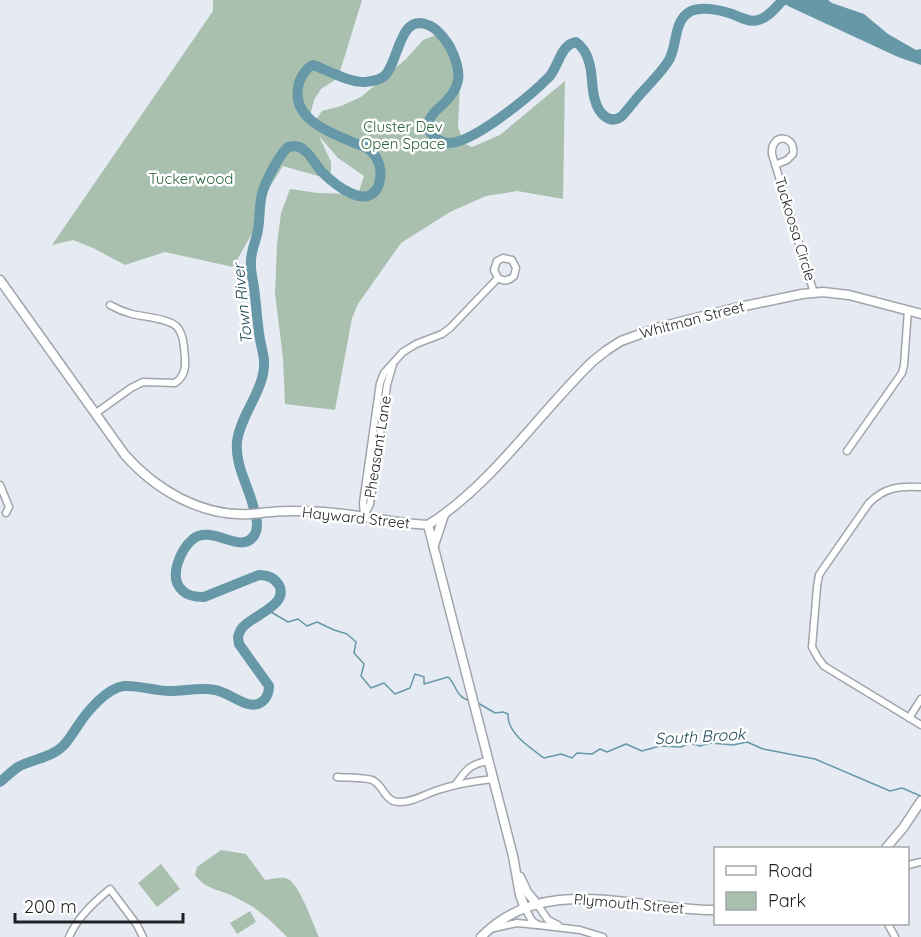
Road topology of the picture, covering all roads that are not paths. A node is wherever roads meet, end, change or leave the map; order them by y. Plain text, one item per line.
1 (776, 165) junction
2 (498, 278) dead end
3 (0, 280) edge
4 (814, 293) junction
5 (110, 305) dead end
6 (908, 310) junction
7 (921, 314) edge
8 (96, 413) junction
9 (847, 451) dead end
10 (0, 485) edge
11 (921, 487) edge
12 (6, 513) dead end
13 (445, 515) junction
14 (364, 516) junction
15 (428, 525) junction
16 (434, 545) junction
17 (921, 699) edge
18 (909, 718) junction
19 (921, 726) edge
20 (488, 761) junction
21 (337, 777) dead end
22 (493, 779) junction
23 (455, 785) junction
24 (921, 801) edge
25 (888, 847) edge
26 (516, 870) junction
27 (537, 904) junction
28 (525, 908) junction
29 (714, 910) edge
30 (548, 927) junction
31 (564, 927) junction
32 (485, 934) edge
33 (69, 937) edge
34 (143, 937) edge
35 (603, 937) edge

1 - 1 street, Tuckoosa Circle
1 - 4 street, Tuckoosa Circle
2 - 14 street, Pheasant Lane
3 - 8 street, Hayward Street
4 - 6 street, Whitman Street
4 - 13 street, Whitman Street
5 - 8 street
6 - 7 street, Whitman Street
6 - 9 street
8 - 14 street, Hayward Street
10 - 12 street
11 - 18 street
13 - 15 street, Whitman Street
13 - 16 street
14 - 15 street, Hayward Street
15 - 16 street, Hayward Street
16 - 20 street, Hayward Street
17 - 18 street
18 - 19 street
20 - 22 street, Hayward Street
20 - 23 street
21 - 23 street
22 - 23 street
22 - 26 street, Hayward Street
24 - 25 street
26 - 27 street, Hayward Street
26 - 28 street, Hayward Street
27 - 28 street, Plymouth Street
27 - 29 street, Plymouth Street
27 - 31 street
28 - 30 street
28 - 32 street, Plymouth Street
30 - 31 street
30 - 32 street
31 - 35 street
33 - 34 street

